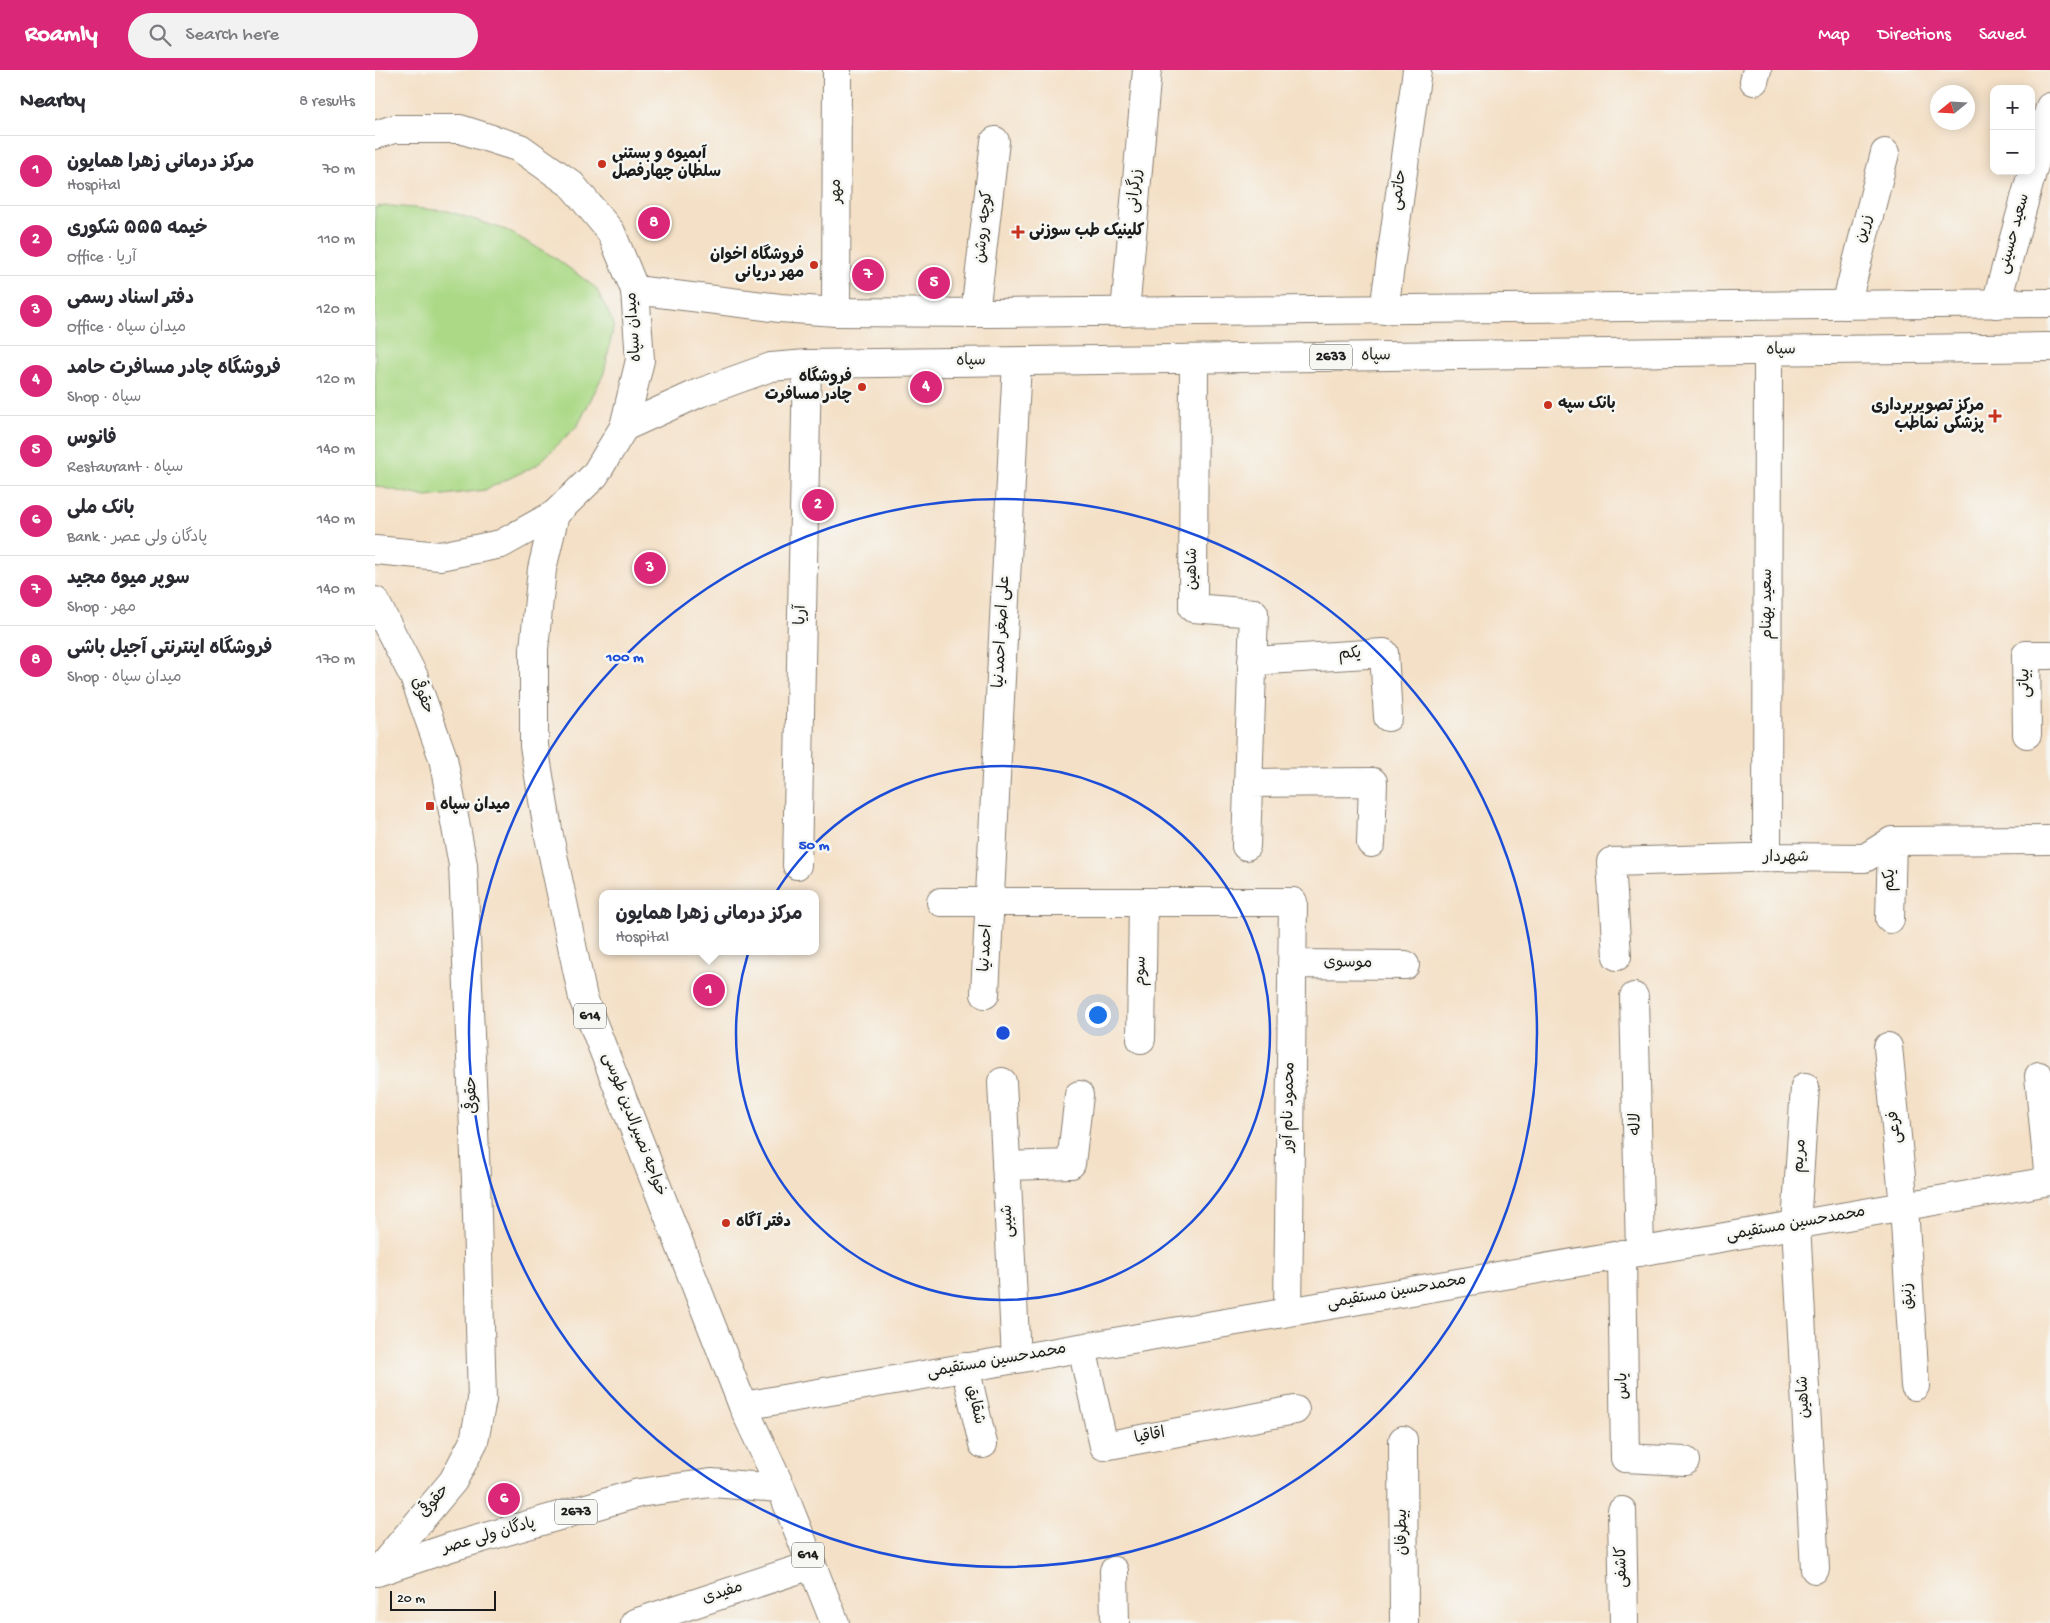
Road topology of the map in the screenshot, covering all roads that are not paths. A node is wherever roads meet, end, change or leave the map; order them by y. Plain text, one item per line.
1 (837, 70) edge
2 (1147, 70) edge
3 (1417, 70) edge
4 (2050, 108) edge
5 (375, 135) edge
6 (995, 141) dead end
7 (1885, 153) dead end
8 (635, 290) junction
9 (2050, 303) edge
10 (1997, 304) junction
11 (1845, 305) junction
12 (1384, 310) junction
13 (836, 312) junction
14 (1125, 312) junction
15 (975, 313) junction
16 (2050, 347) edge
17 (1768, 351) junction
18 (1194, 359) junction
19 (1017, 362) junction
20 (807, 364) junction
21 (624, 427) junction
22 (555, 514) junction
23 (375, 550) edge
24 (375, 601) edge
25 (2050, 655) edge
26 (1252, 661) junction
27 (1388, 717) dead end
28 (2027, 734) dead end
29 (1249, 783) junction
30 (2050, 840) edge
31 (1892, 842) junction
32 (1371, 843) dead end
33 (1246, 846) dead end
34 (1767, 858) junction
35 (797, 865) dead end
36 (941, 902) dead end
37 (989, 903) junction
38 (1143, 903) junction
39 (1890, 919) dead end
40 (1617, 956) dead end
41 (1292, 964) junction
42 (1405, 965) dead end
43 (985, 994) dead end
44 (1634, 997) dead end
45 (1141, 1039) dead end
46 (1888, 1047) dead end
47 (2039, 1076) dead end
48 (1002, 1082) dead end
49 (1805, 1087) dead end
50 (1079, 1095) dead end
51 (1006, 1166) junction
52 (2050, 1181) edge
53 (1904, 1206) junction
54 (1796, 1225) junction
55 (1631, 1253) junction
56 (1288, 1312) junction
57 (1082, 1348) junction
58 (1016, 1359) junction
59 (965, 1367) junction
60 (1915, 1386) dead end
61 (743, 1406) junction
62 (1295, 1410) dead end
63 (1403, 1440) dead end
64 (983, 1444) dead end
65 (1685, 1461) dead end
66 (781, 1488) junction
67 (1622, 1512) dead end
68 (812, 1565) junction
69 (1815, 1569) dead end
70 (1114, 1571) dead end
71 (376, 1572) edge
72 (635, 1623) edge
73 (835, 1623) edge
74 (1115, 1623) edge
75 (1403, 1623) edge
76 (1624, 1623) edge

1 - 13 main road, مهر
2 - 14 main road, زرگرانی
3 - 12 main road, حاتمی
4 - 10 main road, سعید حسینی
5 - 8 main road, میدان سپاه
6 - 15 main road, کوچه روشن
7 - 11 main road, زرین
8 - 13 main road
8 - 21 main road, میدان سپاه
9 - 10 main road
10 - 11 main road
11 - 12 main road
12 - 14 main road
13 - 15 main road
14 - 15 main road
16 - 17 main road, سپاه / 2633
17 - 18 main road, سپاه / 2633
17 - 34 main road, سعید بهنام
18 - 19 main road, سپاه / 2633
18 - 26 main road, شاهین
19 - 20 main road, سپاه / 2633
19 - 37 main road, علی اصغر احمدنیا
20 - 21 main road, سپاه / 2633
20 - 35 main road, آریا
21 - 22 main road, میدان سپاه
22 - 23 main road, میدان سپاه
22 - 61 main road, خواجه نصیرالدین طوسی / 614
24 - 71 main road, حقوقی
25 - 28 main road, بیاتی
26 - 27 main road, یکم
26 - 29 main road, شاهین
29 - 32 main road
29 - 33 main road, شاهین
30 - 31 main road, شهردار
31 - 34 main road, شهردار
31 - 39 main road, یکم
34 - 40 main road, شهردار
36 - 37 main road
37 - 38 main road
37 - 43 main road, احمدنیا
38 - 41 main road, محمود نام آور
38 - 45 main road, سوم
41 - 42 main road, موسوی
41 - 56 main road, محمود نام آور
44 - 55 main road, لاله
46 - 53 main road, فرعی
47 - 52 main road
48 - 51 main road, شیبی
49 - 54 main road, مریم
50 - 51 main road
51 - 58 main road, شیبی
52 - 53 main road, محمدحسین مستقیمی
53 - 54 main road, محمدحسین مستقیمی
53 - 60 main road, زنبق
54 - 55 main road, محمدحسین مستقیمی
54 - 69 main road, شاهین
55 - 56 main road, محمدحسین مستقیمی
55 - 65 main road, یاس
56 - 57 main road, محمدحسین مستقیمی
57 - 58 main road, محمدحسین مستقیمی
57 - 62 main road, اقاقیا
58 - 59 main road, محمدحسین مستقیمی
59 - 61 main road, محمدحسین مستقیمی
59 - 64 main road, شقایق
61 - 66 main road, خواجه نصیرالدین طوسی / 614
63 - 75 main road, بیطرفان
66 - 68 main road, خواجه نصیرالدین طوسی / 614
66 - 71 main road, پادگان ولی عصر / 2673
67 - 76 main road, کاشفی
68 - 72 main road, مفیدی
68 - 73 main road, خواجه نصیرالدین طوسی / 614
70 - 74 main road

